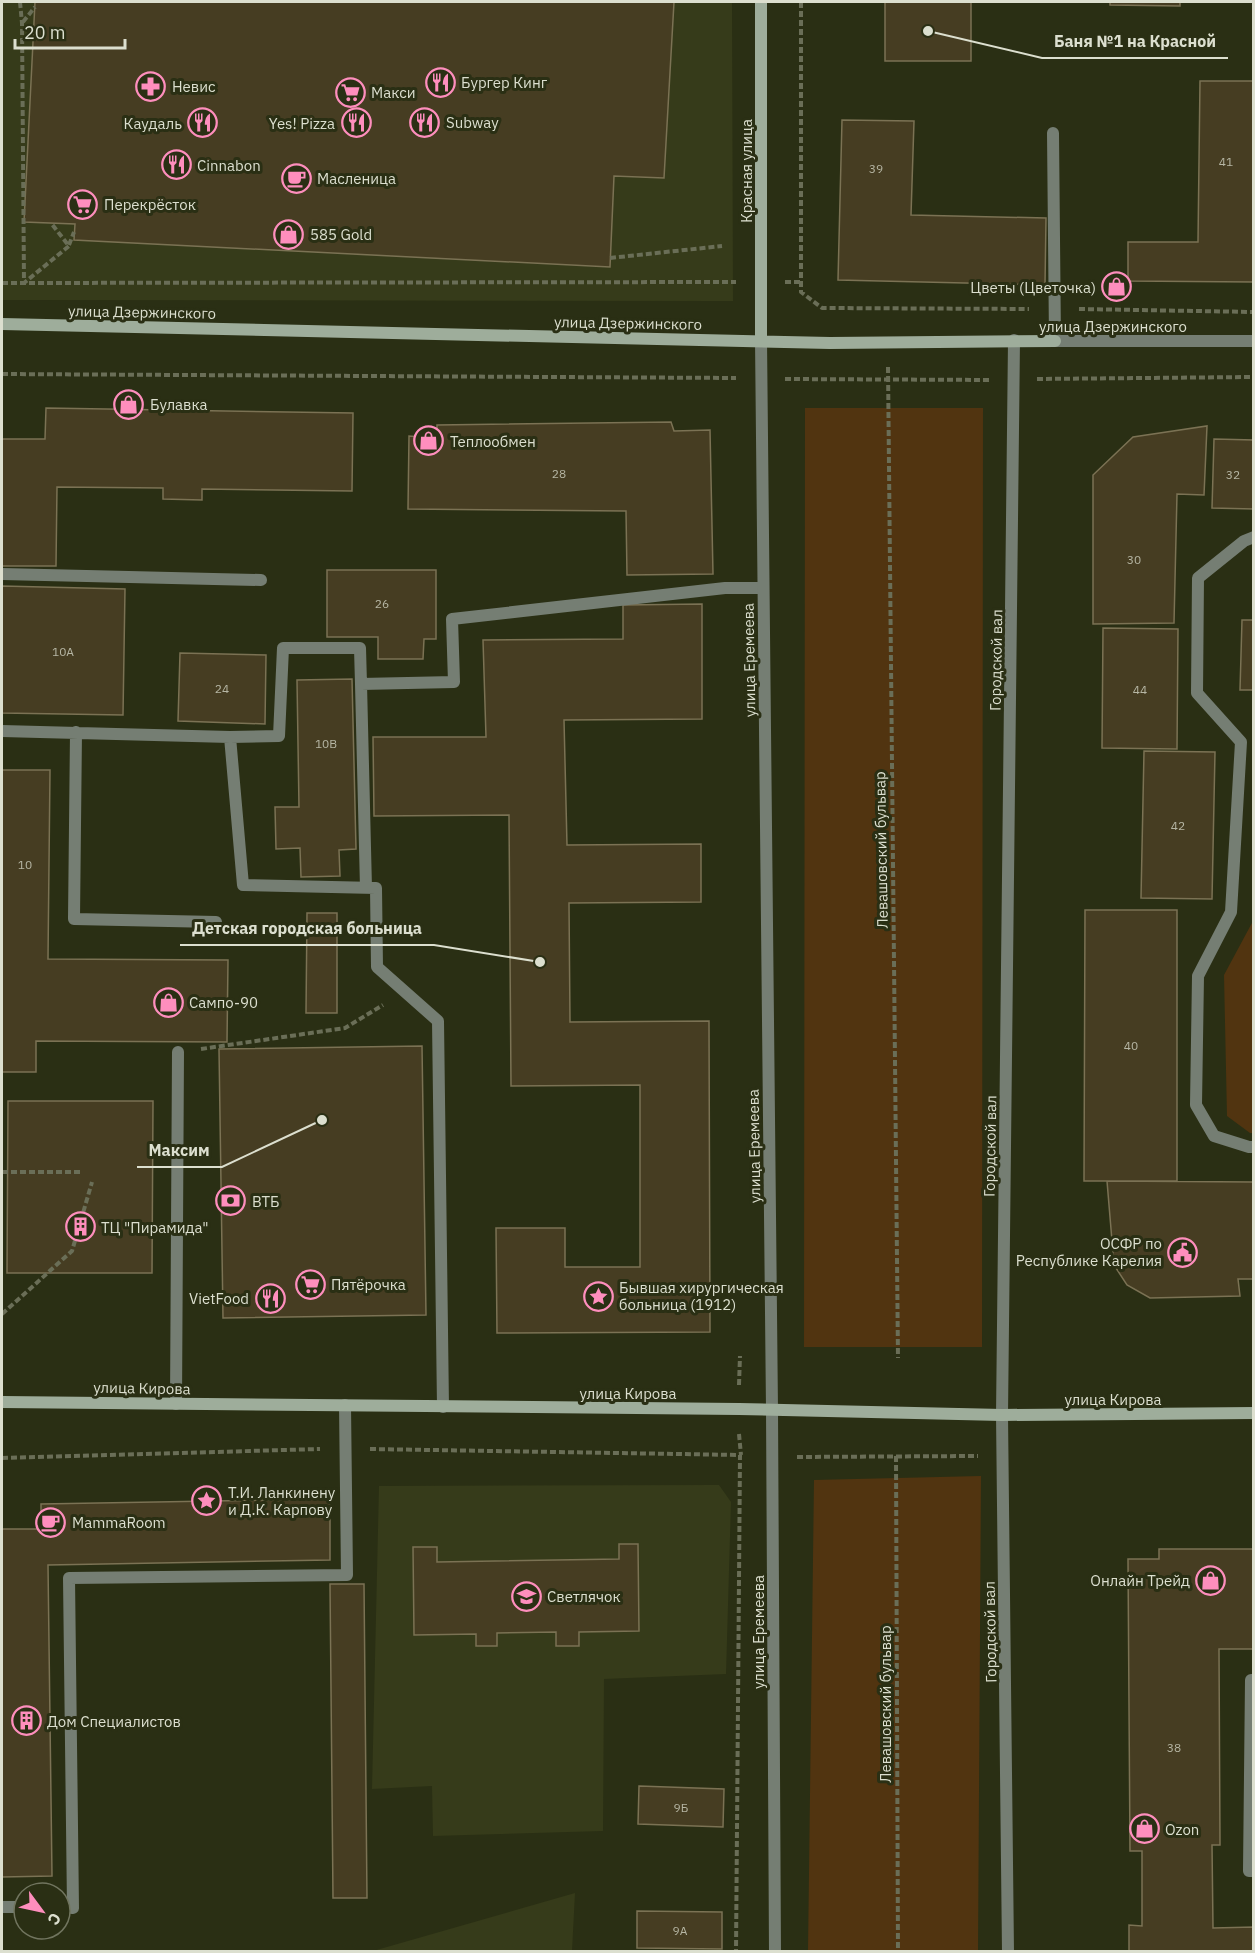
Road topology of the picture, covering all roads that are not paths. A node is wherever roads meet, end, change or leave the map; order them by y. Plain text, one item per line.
1 (761, 2) edge
2 (1053, 133) dead end
3 (2, 324) edge
4 (761, 340) junction
5 (1014, 340) junction
6 (1055, 341) junction
7 (1254, 341) edge
8 (1254, 537) edge
9 (2, 574) edge
10 (261, 580) dead end
11 (763, 588) junction
12 (361, 684) junction
13 (2, 731) edge
14 (76, 732) junction
15 (230, 737) junction
16 (366, 888) junction
17 (216, 922) dead end
18 (178, 1052) road end
19 (1254, 1147) edge
20 (2, 1402) edge
21 (176, 1404) junction
22 (345, 1405) junction
23 (443, 1407) junction
24 (772, 1410) junction
25 (1254, 1413) edge
26 (1002, 1415) junction
27 (1254, 1680) edge
28 (1254, 1871) edge
29 (72, 1908) edge
30 (775, 1952) edge
31 (1008, 1952) edge

1 - 4 street, Красная улица
2 - 6 street
3 - 4 street, улица Дзержинского
4 - 5 street, улица Дзержинского
4 - 11 street, улица Еремеева
5 - 6 street, улица Дзержинского
5 - 26 street, Городской вал
6 - 7 street, улица Дзержинского
8 - 19 street
9 - 10 street
11 - 12 street
11 - 24 street, улица Еремеева
12 - 15 street
12 - 16 street
13 - 14 street
14 - 15 street
14 - 17 street
15 - 16 street
16 - 23 street
18 - 21 street
20 - 21 street, улица Кирова
21 - 22 street, улица Кирова
22 - 23 street, улица Кирова
22 - 29 street
23 - 24 street, улица Кирова
24 - 26 street, улица Кирова
24 - 30 street, улица Еремеева
25 - 26 street, улица Кирова
26 - 31 street, Городской вал
27 - 28 street

